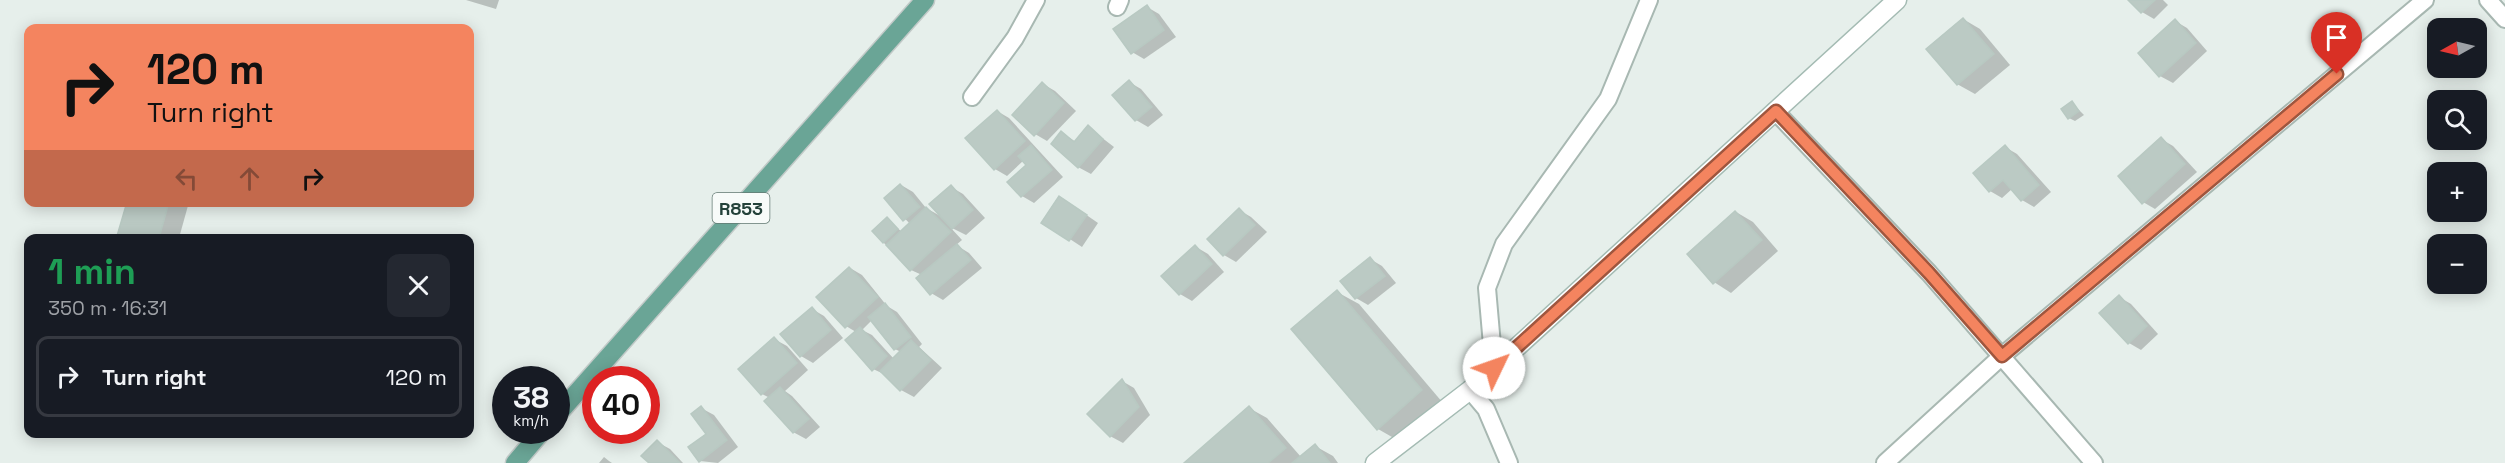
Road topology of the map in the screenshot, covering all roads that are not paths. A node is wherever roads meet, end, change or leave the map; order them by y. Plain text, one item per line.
1 (925, 0) edge
2 (1036, 0) edge
3 (1649, 0) edge
4 (1897, 0) edge
5 (2425, 0) edge
6 (2488, 0) edge
7 (2505, 19) edge
8 (972, 97) dead end
9 (1776, 111) junction
10 (2002, 356) junction
11 (1494, 368) junction
12 (1470, 390) junction
13 (570, 400) edge
14 (531, 444) edge
15 (515, 463) edge
16 (1375, 463) edge
17 (1509, 463) edge
18 (1885, 463) edge
19 (2094, 463) edge

1 - 13 main road, R853
2 - 8 street
3 - 11 street
4 - 9 street
5 - 10 street
6 - 7 street
9 - 10 street
9 - 11 street
10 - 18 street
10 - 19 street
11 - 12 street
12 - 16 street
12 - 17 street
14 - 15 main road

